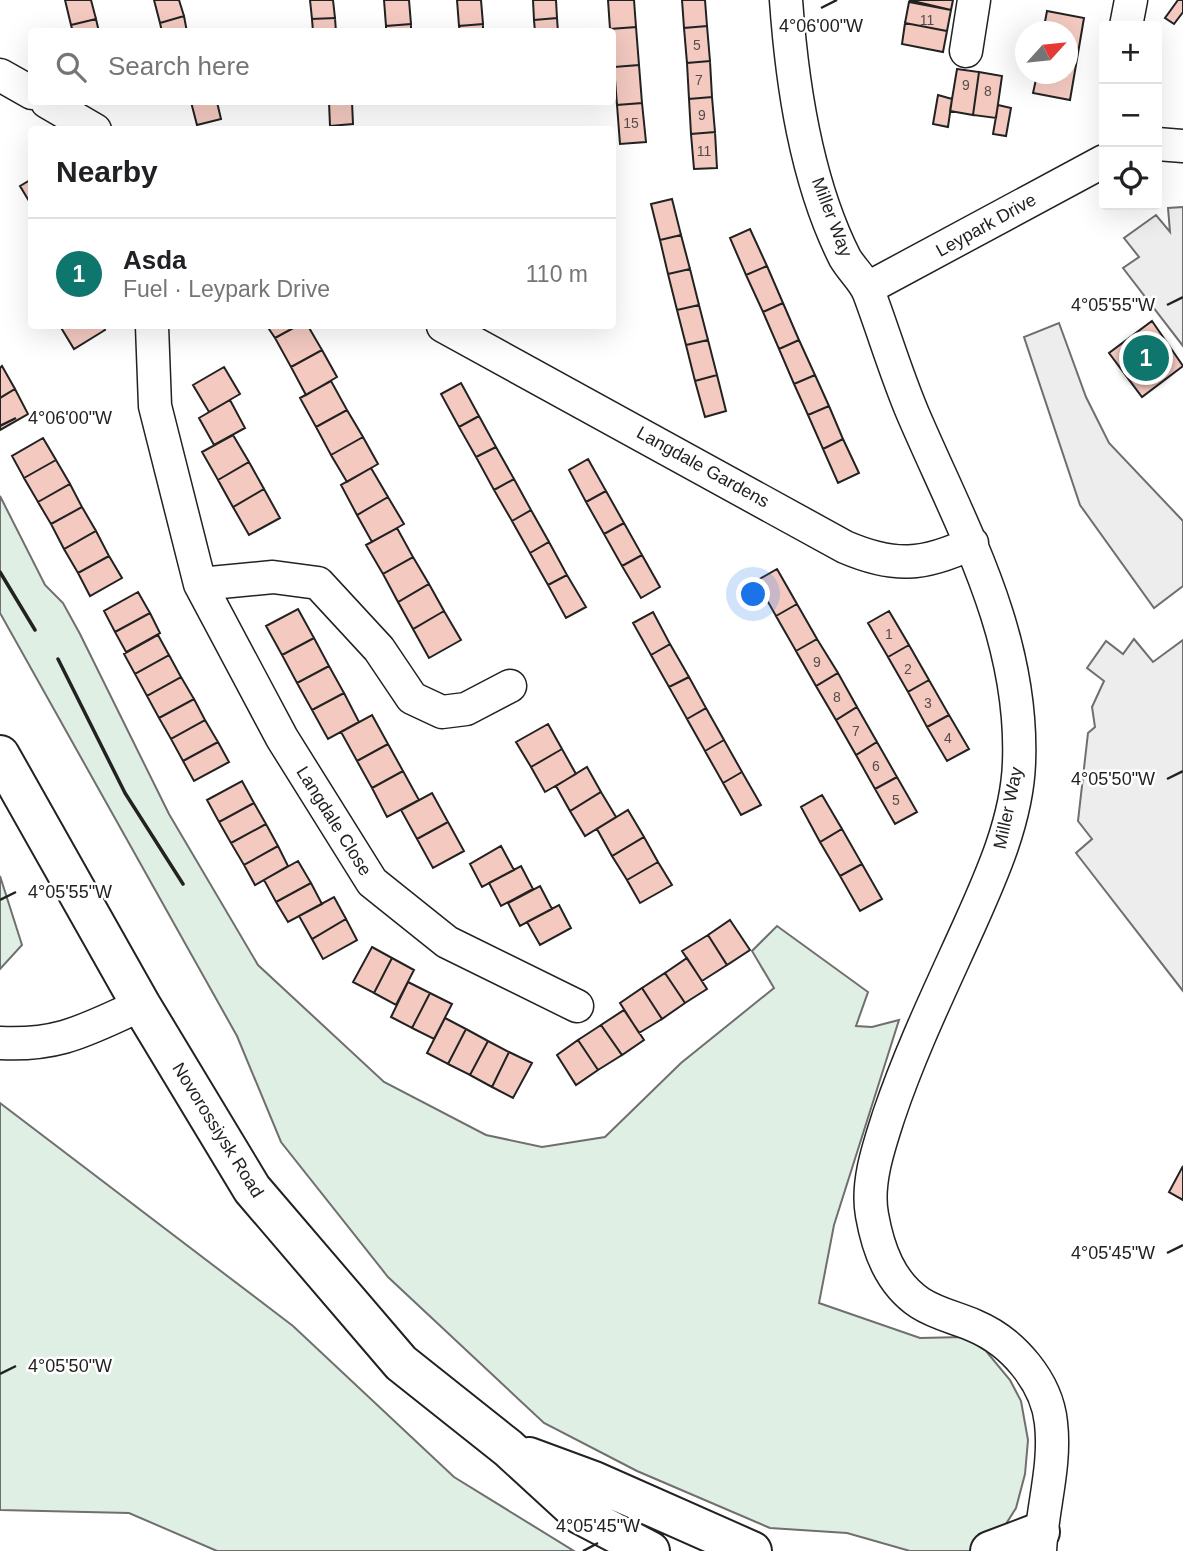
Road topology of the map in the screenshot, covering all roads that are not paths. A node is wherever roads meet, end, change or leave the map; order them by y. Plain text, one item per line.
1 (786, 0) edge
2 (974, 0) edge
3 (1132, 0) edge
4 (1127, 21) edge
5 (965, 51) dead end
6 (0, 75) edge
7 (28, 91) edge
8 (52, 105) edge
9 (88, 126) edge
10 (1162, 144) edge
11 (1183, 146) edge
12 (1099, 164) edge
13 (868, 288) junction
14 (152, 329) edge
15 (448, 329) edge
16 (972, 542) junction
17 (200, 584) junction
18 (510, 686) dead end
19 (0, 755) edge
20 (141, 1005) junction
21 (577, 1006) dead end
22 (0, 1043) edge
23 (508, 1448) junction
24 (1040, 1542) edge
25 (650, 1551) edge
26 (752, 1551) edge
27 (990, 1551) edge

1 - 13 street, Miller Way
2 - 5 street
3 - 4 street
6 - 7 street
8 - 9 street
10 - 11 street
12 - 13 street, Leypark Drive
13 - 16 street, Miller Way
14 - 17 street, Langdale Close
15 - 16 street, Langdale Gardens
16 - 24 street, Miller Way
17 - 18 street
17 - 21 street, Langdale Close
19 - 20 main road, Novorossiysk Road
20 - 22 street
20 - 23 main road, Novorossiysk Road
23 - 25 main road, Novorossiysk Road
23 - 26 main road, Novorossiysk Road
24 - 27 main road

